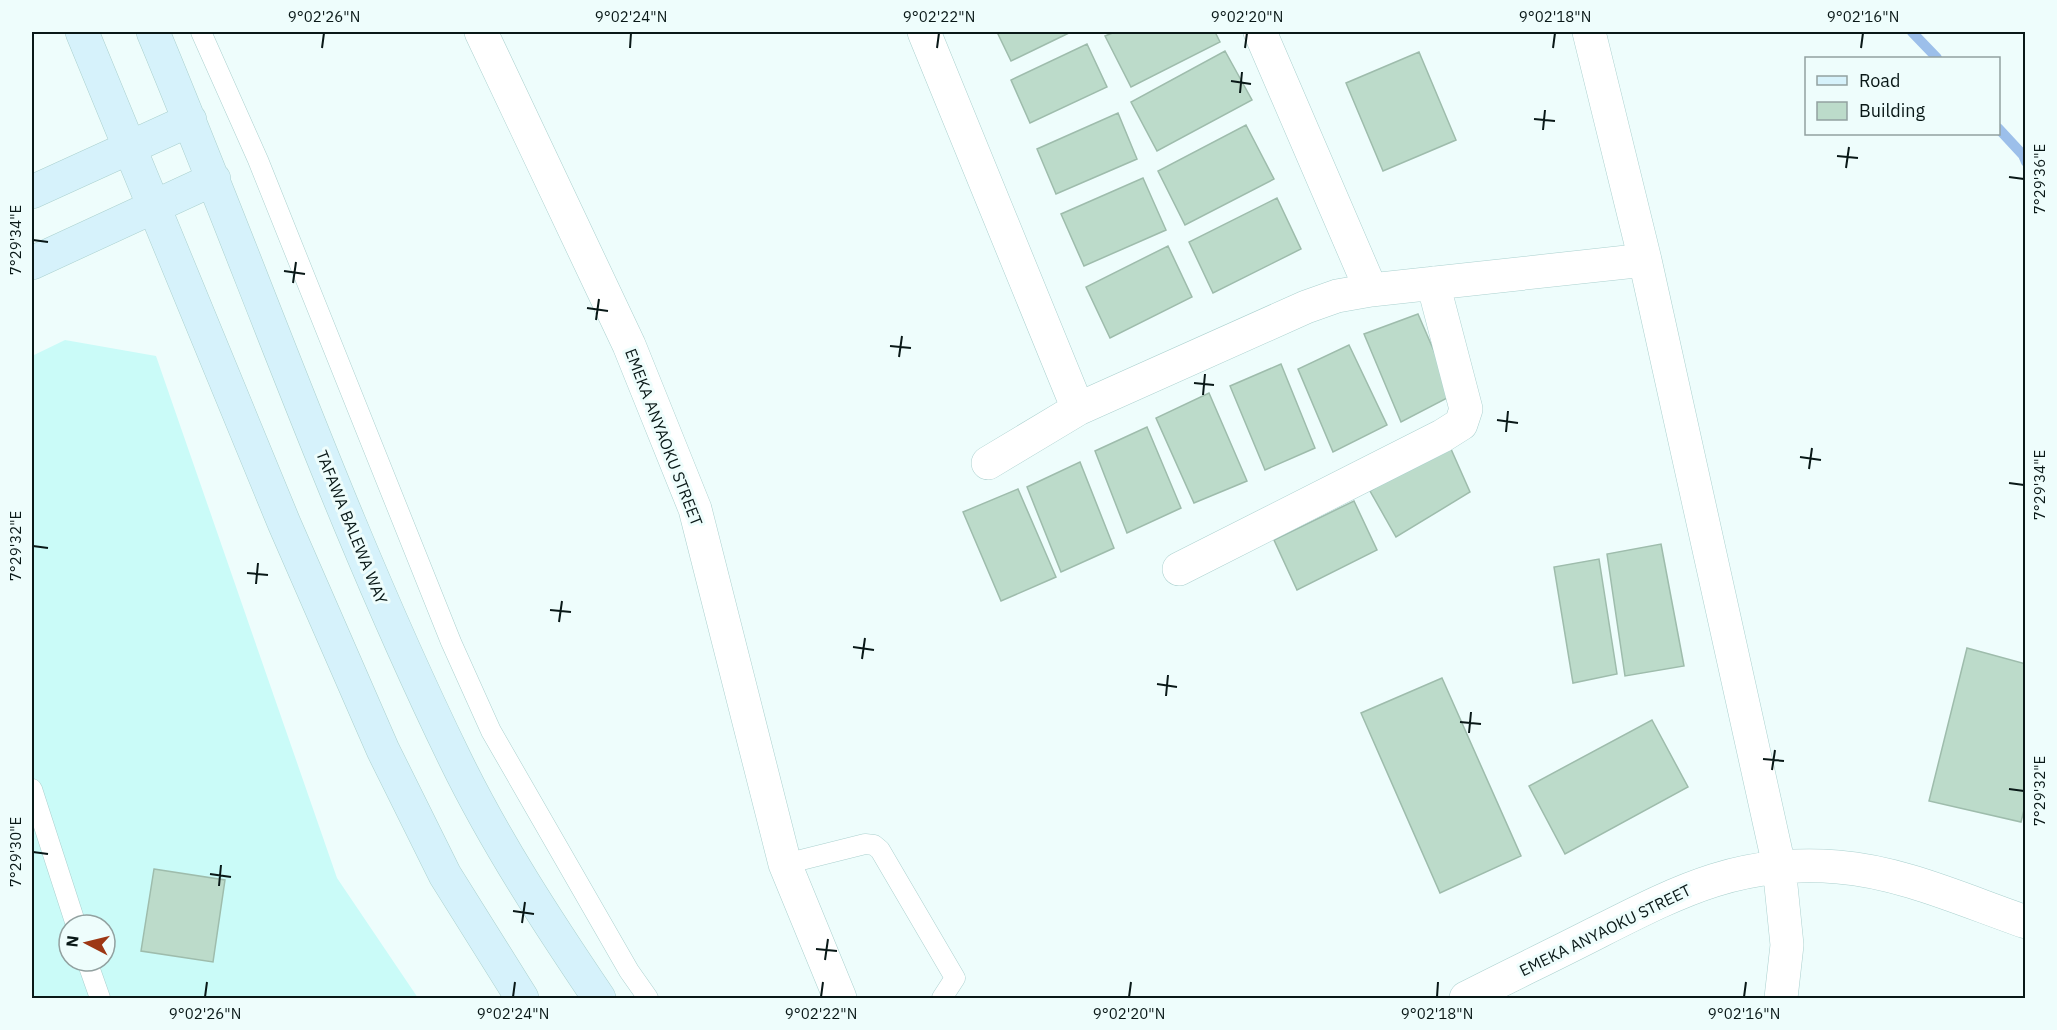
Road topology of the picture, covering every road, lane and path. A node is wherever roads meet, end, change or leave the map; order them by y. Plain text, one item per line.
1 (82, 32) edge
2 (153, 32) edge
3 (201, 32) edge
4 (481, 32) edge
5 (924, 32) edge
6 (1260, 32) edge
7 (1589, 32) edge
8 (190, 120) junction
9 (129, 145) junction
10 (214, 179) junction
11 (32, 192) edge
12 (152, 206) junction
13 (1645, 260) junction
14 (32, 263) edge
15 (1433, 283) junction
16 (1371, 290) junction
17 (1078, 409) junction
18 (988, 463) dead end
19 (1179, 569) dead end
20 (32, 789) edge
21 (785, 864) junction
22 (1779, 866) junction
23 (72, 913) edge
24 (2025, 922) edge
25 (91, 973) edge
26 (100, 999) edge
27 (522, 999) edge
28 (598, 999) edge
29 (648, 999) edge
30 (840, 999) edge
31 (942, 999) edge
32 (1466, 999) edge
33 (1781, 999) edge

1 - 9 main road
2 - 8 main road, TAFAWA BALEWA WAY
3 - 29 lane
4 - 21 street, EMEKA ANYAOKU STREET
5 - 17 street
6 - 16 street
7 - 13 street
8 - 9 main road
8 - 10 main road, TAFAWA BALEWA WAY
9 - 11 main road
9 - 12 main road
10 - 12 main road
10 - 28 main road, TAFAWA BALEWA WAY
12 - 14 main road
12 - 27 main road
13 - 15 street
13 - 22 street
15 - 16 street
15 - 19 street
16 - 17 street
17 - 18 street
20 - 23 lane
21 - 30 street, EMEKA ANYAOKU STREET
21 - 31 lane
22 - 24 street, EMEKA ANYAOKU STREET
22 - 32 street, EMEKA ANYAOKU STREET
22 - 33 street
25 - 26 lane

